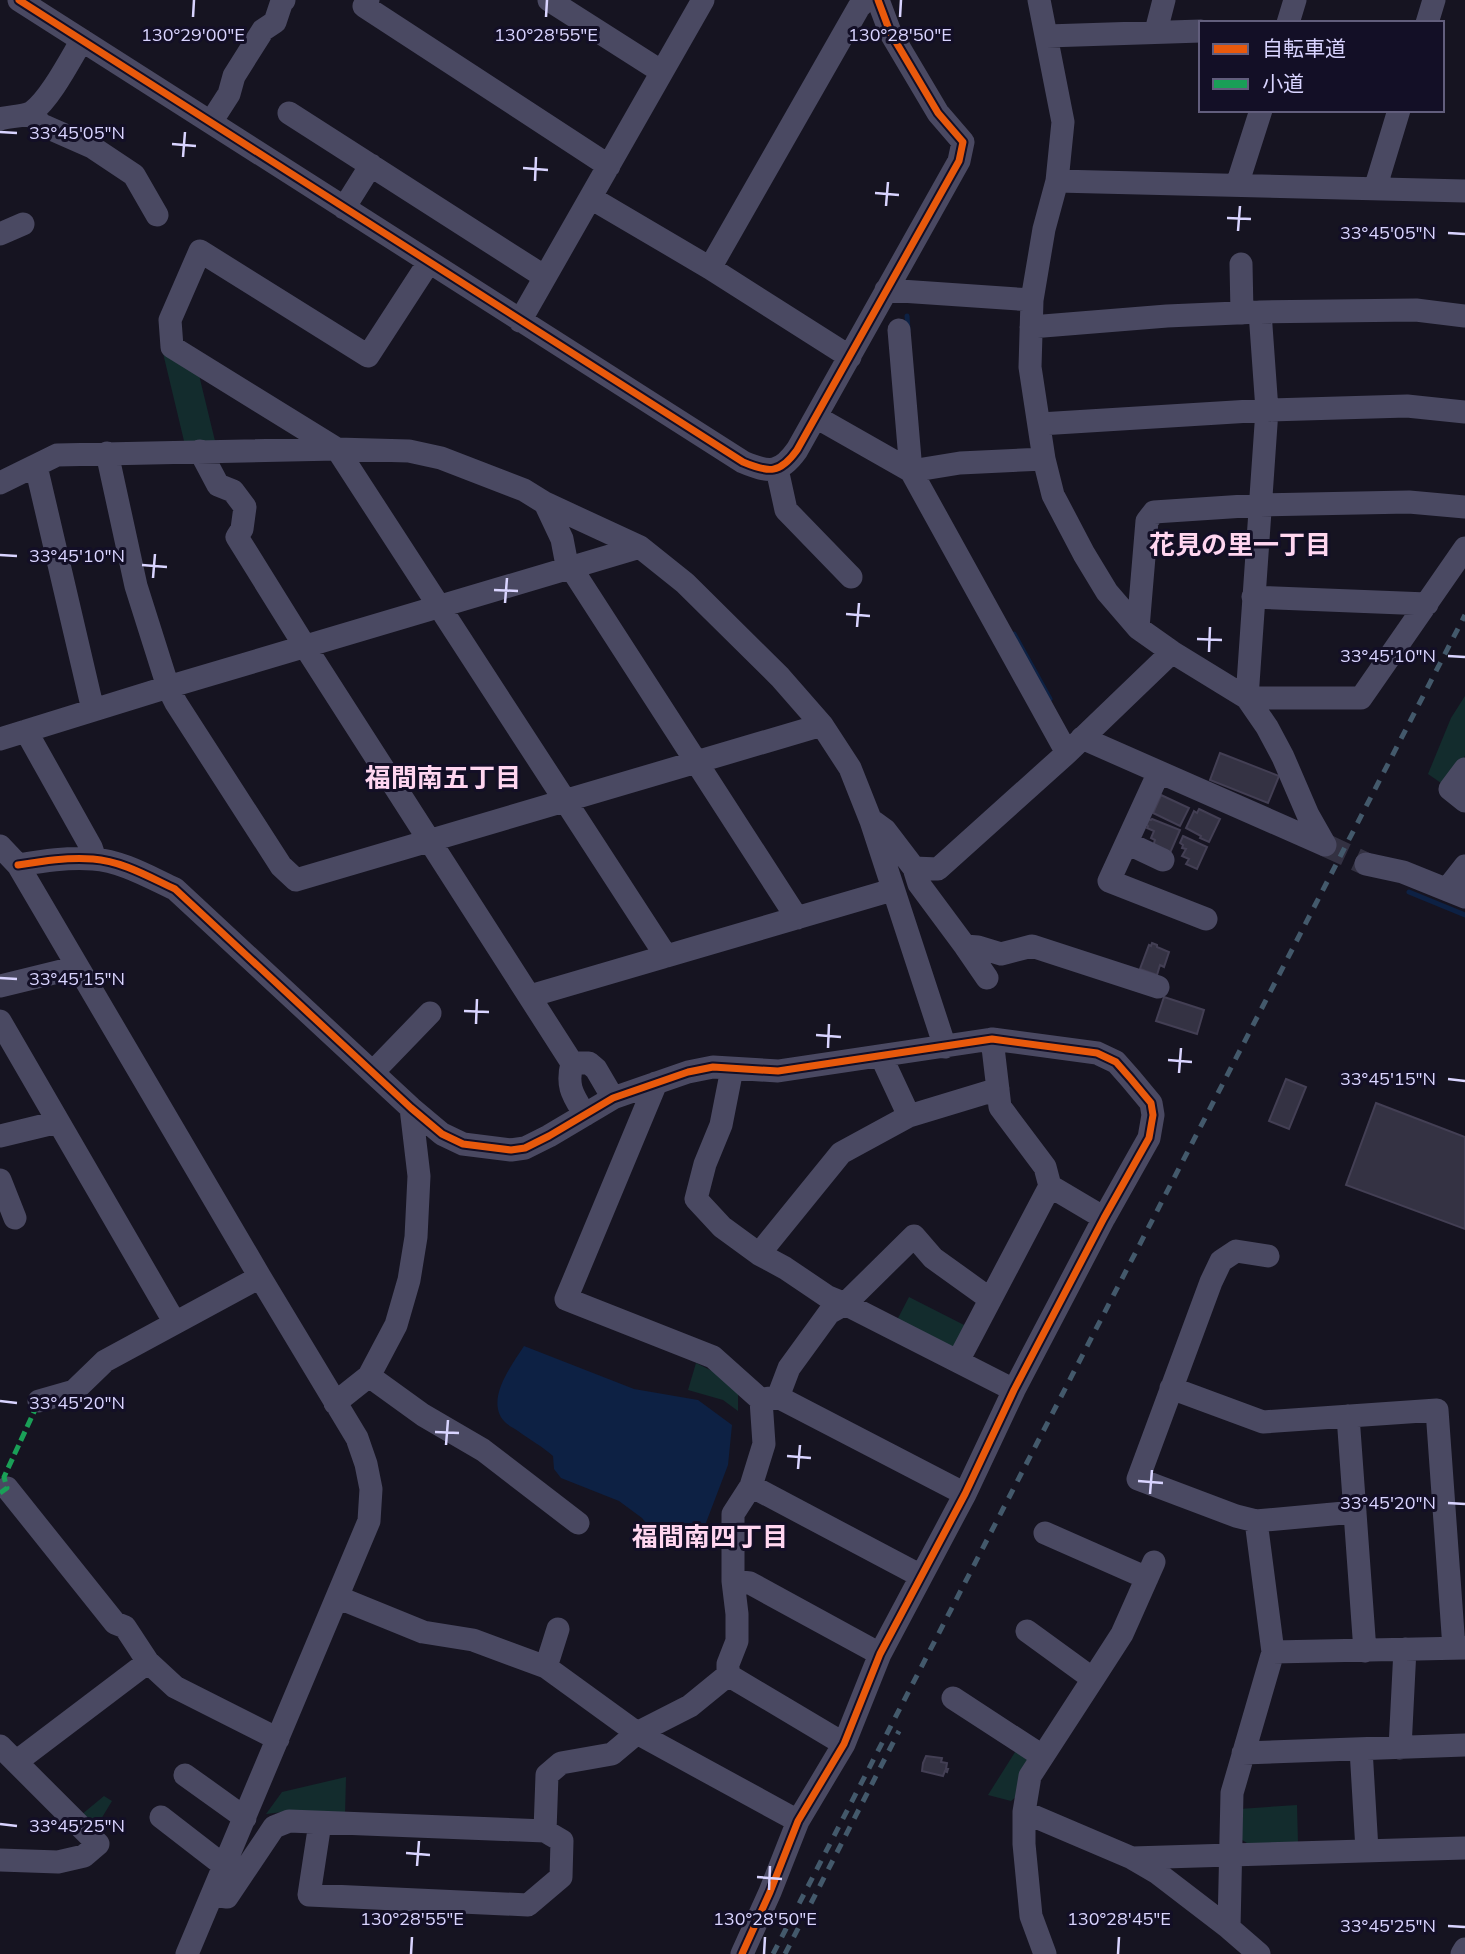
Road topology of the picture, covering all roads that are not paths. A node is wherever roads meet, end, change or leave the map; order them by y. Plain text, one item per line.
1 (19, 0) edge
2 (282, 0) edge
3 (368, 0) edge
4 (549, 0) edge
5 (703, 0) edge
6 (866, 0) edge
7 (878, 0) edge
8 (1039, 0) edge
9 (1164, 0) edge
10 (1295, 0) edge
11 (1434, 0) edge
12 (1289, 21) edge
13 (1428, 21) edge
14 (1199, 31) edge
15 (1156, 32) junction
16 (1047, 36) junction
17 (82, 40) junction
18 (662, 72) junction
19 (1260, 112) edge
20 (1398, 112) edge
21 (289, 113) dead end
22 (30, 114) junction
23 (0, 119) edge
24 (211, 122) junction
25 (371, 165) junction
26 (609, 166) junction
27 (1057, 181) junction
28 (1237, 185) junction
29 (1375, 189) junction
30 (1465, 191) edge
31 (591, 198) junction
32 (344, 208) junction
33 (157, 215) dead end
34 (23, 224) dead end
35 (0, 234) edge
36 (429, 262) junction
37 (1241, 264) dead end
38 (710, 268) junction
39 (545, 277) junction
40 (887, 290) junction
41 (1032, 300) junction
42 (1251, 312) junction
43 (1465, 316) edge
44 (520, 321) junction
45 (1031, 327) junction
46 (899, 330) dead end
47 (850, 357) junction
48 (1267, 410) junction
49 (1465, 412) edge
50 (816, 417) junction
51 (1040, 424) junction
52 (337, 449) junction
53 (200, 452) junction
54 (107, 453) junction
55 (1044, 459) junction
56 (36, 466) junction
57 (777, 469) junction
58 (911, 471) junction
59 (0, 483) edge
60 (545, 503) junction
61 (1260, 505) junction
62 (1465, 507) edge
63 (640, 547) junction
64 (1465, 548) edge
65 (571, 568) junction
66 (851, 577) dead end
67 (1253, 597) junction
68 (1427, 604) junction
69 (439, 607) junction
70 (1138, 628) junction
71 (306, 648) junction
72 (1172, 652) junction
73 (168, 687) junction
74 (1247, 698) junction
75 (93, 710) junction
76 (822, 725) junction
77 (26, 731) junction
78 (0, 739) edge
79 (1074, 745) junction
80 (697, 761) junction
81 (1465, 769) edge
82 (1160, 772) junction
83 (565, 800) junction
84 (1465, 801) edge
85 (871, 821) junction
86 (430, 841) junction
87 (1127, 843) junction
88 (0, 846) edge
89 (95, 859) junction
90 (1163, 860) dead end
91 (1366, 864) tunnel mouth
92 (18, 865) junction
93 (1465, 866) edge
94 (914, 868) junction
95 (892, 890) junction
96 (1456, 893) edge
97 (797, 918) junction
98 (1206, 919) dead end
99 (965, 946) junction
100 (666, 956) junction
101 (78, 967) junction
102 (987, 978) dead end
103 (0, 986) edge
104 (1158, 987) dead end
105 (530, 996) junction
106 (430, 1013) dead end
107 (0, 1021) edge
108 (992, 1039) junction
109 (945, 1047) junction
110 (881, 1056) junction
111 (572, 1063) junction
112 (732, 1069) junction
113 (373, 1072) junction
114 (656, 1083) junction
115 (998, 1089) junction
116 (613, 1098) junction
117 (411, 1108) junction
118 (585, 1115) junction
119 (909, 1116) junction
120 (58, 1122) junction
121 (0, 1136) edge
122 (0, 1180) edge
123 (1050, 1186) junction
124 (15, 1218) dead end
125 (1104, 1218) junction
126 (759, 1254) junction
127 (1268, 1256) dead end
128 (260, 1277) junction
129 (990, 1298) junction
130 (845, 1304) junction
131 (175, 1323) junction
132 (958, 1361) junction
133 (369, 1376) junction
134 (1171, 1388) junction
135 (1014, 1390) junction
136 (770, 1399) junction
137 (39, 1401) dead end
138 (335, 1403) junction
139 (1348, 1416) junction
140 (751, 1486) junction
141 (7, 1488) dead end
142 (965, 1494) junction
143 (1355, 1512) junction
144 (1256, 1521) junction
145 (578, 1523) dead end
146 (1045, 1533) dead end
147 (920, 1576) junction
148 (733, 1581) junction
149 (337, 1597) junction
150 (558, 1629) dead end
151 (1027, 1631) dead end
152 (1460, 1648) edge
153 (1405, 1649) junction
154 (1365, 1651) junction
155 (1273, 1652) junction
156 (880, 1654) junction
157 (148, 1662) junction
158 (546, 1667) junction
159 (728, 1675) junction
160 (1093, 1679) junction
161 (953, 1698) dead end
162 (637, 1733) junction
163 (278, 1739) junction
164 (844, 1744) junction
165 (1465, 1745) edge
166 (1400, 1748) junction
167 (1361, 1749) junction
168 (1243, 1753) junction
169 (8, 1754) edge
170 (1042, 1756) junction
171 (185, 1774) dead end
172 (1024, 1812) junction
173 (161, 1817) dead end
174 (245, 1818) junction
175 (798, 1821) junction
176 (320, 1823) junction
177 (545, 1831) junction
178 (1465, 1848) edge
179 (1367, 1850) junction
180 (1230, 1854) junction
181 (1132, 1858) junction
182 (0, 1860) edge
183 (223, 1865) junction
184 (212, 1895) junction
185 (1229, 1928) junction
186 (1465, 1949) edge
187 (187, 1954) edge
188 (742, 1954) edge
189 (1045, 1954) edge
190 (1259, 1954) edge
191 (1462, 1954) edge

1 - 17 street
2 - 24 street
3 - 26 street
4 - 18 street
5 - 18 street
6 - 38 street
7 - 40 street
8 - 16 street
9 - 15 street
10 - 12 street
11 - 13 street
14 - 15 street
15 - 16 street
16 - 27 street
17 - 22 street
17 - 24 street
18 - 26 street
19 - 28 street
20 - 29 street
21 - 25 street
22 - 23 street
22 - 33 street
24 - 32 street
25 - 32 street
25 - 39 street
26 - 31 street
27 - 28 street
27 - 41 street
28 - 29 street
29 - 30 street
31 - 38 street
31 - 39 street
32 - 36 street
34 - 35 street
36 - 44 street
36 - 52 street
37 - 42 street
38 - 47 street
39 - 44 street
40 - 41 street
40 - 47 street
41 - 45 street
42 - 43 street
42 - 45 street
42 - 48 street
44 - 57 street
45 - 51 street
46 - 58 street
47 - 50 street
48 - 49 street
48 - 51 street
48 - 61 street
50 - 57 street
50 - 58 street
51 - 55 street
52 - 53 street
52 - 60 street
52 - 69 street
53 - 54 street
53 - 71 street
54 - 56 street
54 - 73 street
55 - 58 street
55 - 70 street
56 - 59 street
56 - 75 street
57 - 66 street
58 - 79 street
60 - 63 street
60 - 65 street
61 - 62 street
61 - 67 street
61 - 70 street
63 - 65 street
63 - 76 street
64 - 68 street
65 - 69 street
65 - 80 street
67 - 68 street
67 - 74 street
68 - 74 street
69 - 71 street
69 - 83 street
70 - 72 street
71 - 73 street
71 - 86 street
72 - 74 street
72 - 79 street
73 - 75 street
73 - 86 street
74 - 82 street
75 - 77 street
76 - 80 street
76 - 85 street
77 - 78 street
77 - 89 street
79 - 82 street
79 - 94 street
80 - 83 street
80 - 97 street
81 - 84 street
82 - 87 street
83 - 86 street
83 - 100 street
85 - 94 street
85 - 95 street
86 - 105 street
87 - 90 street
87 - 98 street
88 - 92 street
89 - 92 street
89 - 113 street
91 - 96 street
92 - 101 street
93 - 96 street
94 - 99 street
95 - 97 street
95 - 109 street
97 - 100 street
99 - 102 street
99 - 104 street
100 - 105 street
101 - 103 street
101 - 128 street
105 - 111 street
106 - 113 street
107 - 120 street
108 - 109 street
108 - 115 street
108 - 125 street
109 - 110 street
110 - 112 street
110 - 119 street
111 - 116 street
111 - 118 street
112 - 114 street
112 - 126 street
113 - 117 street
114 - 116 street
114 - 136 street
115 - 119 street
115 - 123 street
116 - 118 street
117 - 118 street
117 - 133 street
119 - 126 street
120 - 121 street
120 - 131 street
122 - 124 street
123 - 125 street
123 - 129 street
125 - 135 street
126 - 130 street
127 - 134 street
128 - 131 street
128 - 138 street
129 - 130 street
129 - 132 street
130 - 132 street
130 - 136 street
131 - 137 street
132 - 135 street
133 - 138 street
133 - 145 street
134 - 139 street
134 - 144 street
135 - 142 street
136 - 140 street
136 - 142 street
138 - 149 street
139 - 143 street
139 - 152 street
140 - 147 street
140 - 148 street
141 - 157 street
142 - 147 street
143 - 144 street
143 - 154 street
144 - 155 street
146 - 160 street
147 - 156 street
148 - 156 street
148 - 159 street
149 - 158 street
149 - 163 street
150 - 158 street
151 - 160 street
152 - 153 street
153 - 154 street
153 - 166 street
154 - 155 street
155 - 168 street
156 - 164 street
157 - 163 street
157 - 169 street
158 - 162 street
159 - 162 street
159 - 164 street
160 - 170 street
161 - 170 street
162 - 175 street
162 - 177 street
163 - 174 street
164 - 175 street
165 - 166 street
166 - 167 street
167 - 168 street
167 - 179 street
168 - 180 street
169 - 182 street
170 - 172 street
171 - 174 street
172 - 181 street
172 - 189 street
173 - 183 street
174 - 183 street
175 - 188 street
176 - 177 street
176 - 177 street
176 - 184 street
178 - 179 street
179 - 180 street
180 - 181 street
180 - 185 street
181 - 185 street
183 - 184 street
184 - 187 street
185 - 190 street
186 - 191 street

